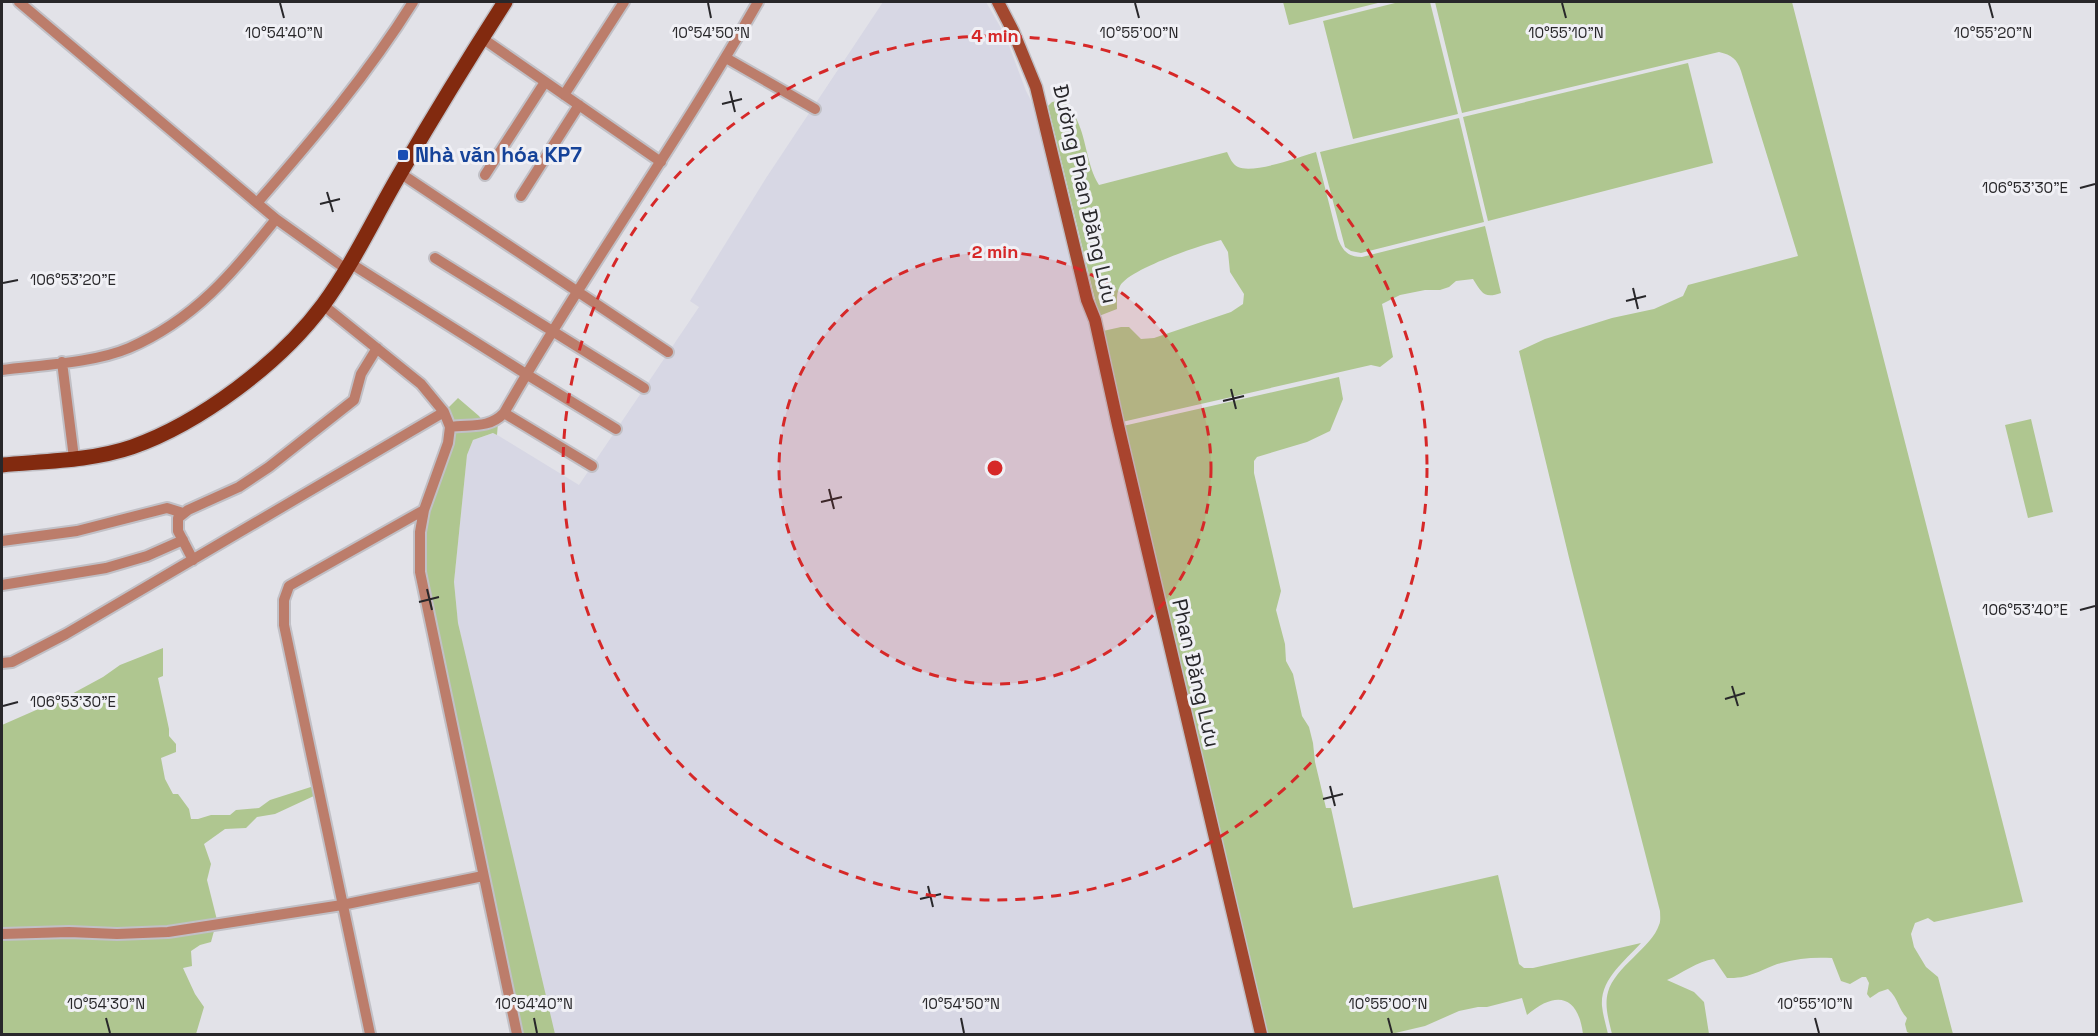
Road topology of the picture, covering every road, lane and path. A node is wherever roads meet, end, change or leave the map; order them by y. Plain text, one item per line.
1 (414, 2) edge
2 (505, 2) edge
3 (624, 2) edge
4 (758, 2) edge
5 (998, 2) edge
6 (1005, 2) edge
7 (26, 4) edge
8 (482, 38) junction
9 (726, 58) junction
10 (545, 82) junction
11 (564, 95) junction
12 (579, 105) junction
13 (814, 109) dead end
14 (662, 162) junction
15 (400, 173) junction
16 (485, 175) dead end
17 (521, 196) dead end
18 (257, 203) junction
19 (276, 219) junction
20 (435, 258) dead end
21 (348, 266) junction
22 (578, 291) junction
23 (323, 305) junction
24 (1095, 320) junction
25 (553, 331) junction
26 (377, 348) junction
27 (668, 352) dead end
28 (62, 362) junction
29 (2, 370) edge
30 (526, 374) junction
31 (644, 388) dead end
32 (444, 412) junction
33 (504, 413) junction
34 (450, 427) junction
35 (616, 429) dead end
36 (74, 458) junction
37 (2, 465) edge
38 (592, 466) dead end
39 (424, 510) junction
40 (183, 513) junction
41 (183, 540) junction
42 (2, 541) edge
43 (193, 560) junction
44 (2, 585) edge
45 (2, 663) edge
46 (483, 876) junction
47 (342, 905) junction
48 (2, 934) edge
49 (370, 1035) edge
50 (517, 1035) edge
51 (1261, 1035) edge

1 - 18 street
2 - 8 main road
3 - 11 street
4 - 9 street
5 - 24 street, Đường Phan Đăng Lưu
6 - 24 street, Đường Phan Đăng Lưu
7 - 18 street
8 - 10 street
8 - 15 main road
9 - 13 street
9 - 14 street
10 - 11 street
10 - 16 street
11 - 12 street
12 - 14 street
12 - 17 street
14 - 22 street
15 - 21 main road
15 - 22 street
18 - 19 street
19 - 21 street
19 - 28 street
20 - 25 street
21 - 23 main road
21 - 30 street
22 - 25 street
22 - 27 street
23 - 26 street
23 - 36 main road
24 - 51 street, Phan Đăng Lưu
25 - 30 street
25 - 31 street
26 - 32 street
26 - 40 street
28 - 29 street
28 - 36 street
30 - 33 street
30 - 35 street
32 - 34 street
32 - 43 street
33 - 34 street
33 - 38 street
34 - 39 street
36 - 37 main road
39 - 46 street
39 - 47 street
40 - 41 street
40 - 42 street
41 - 43 street
41 - 44 street
43 - 45 street
46 - 47 street
46 - 50 street
47 - 48 street
47 - 49 street

